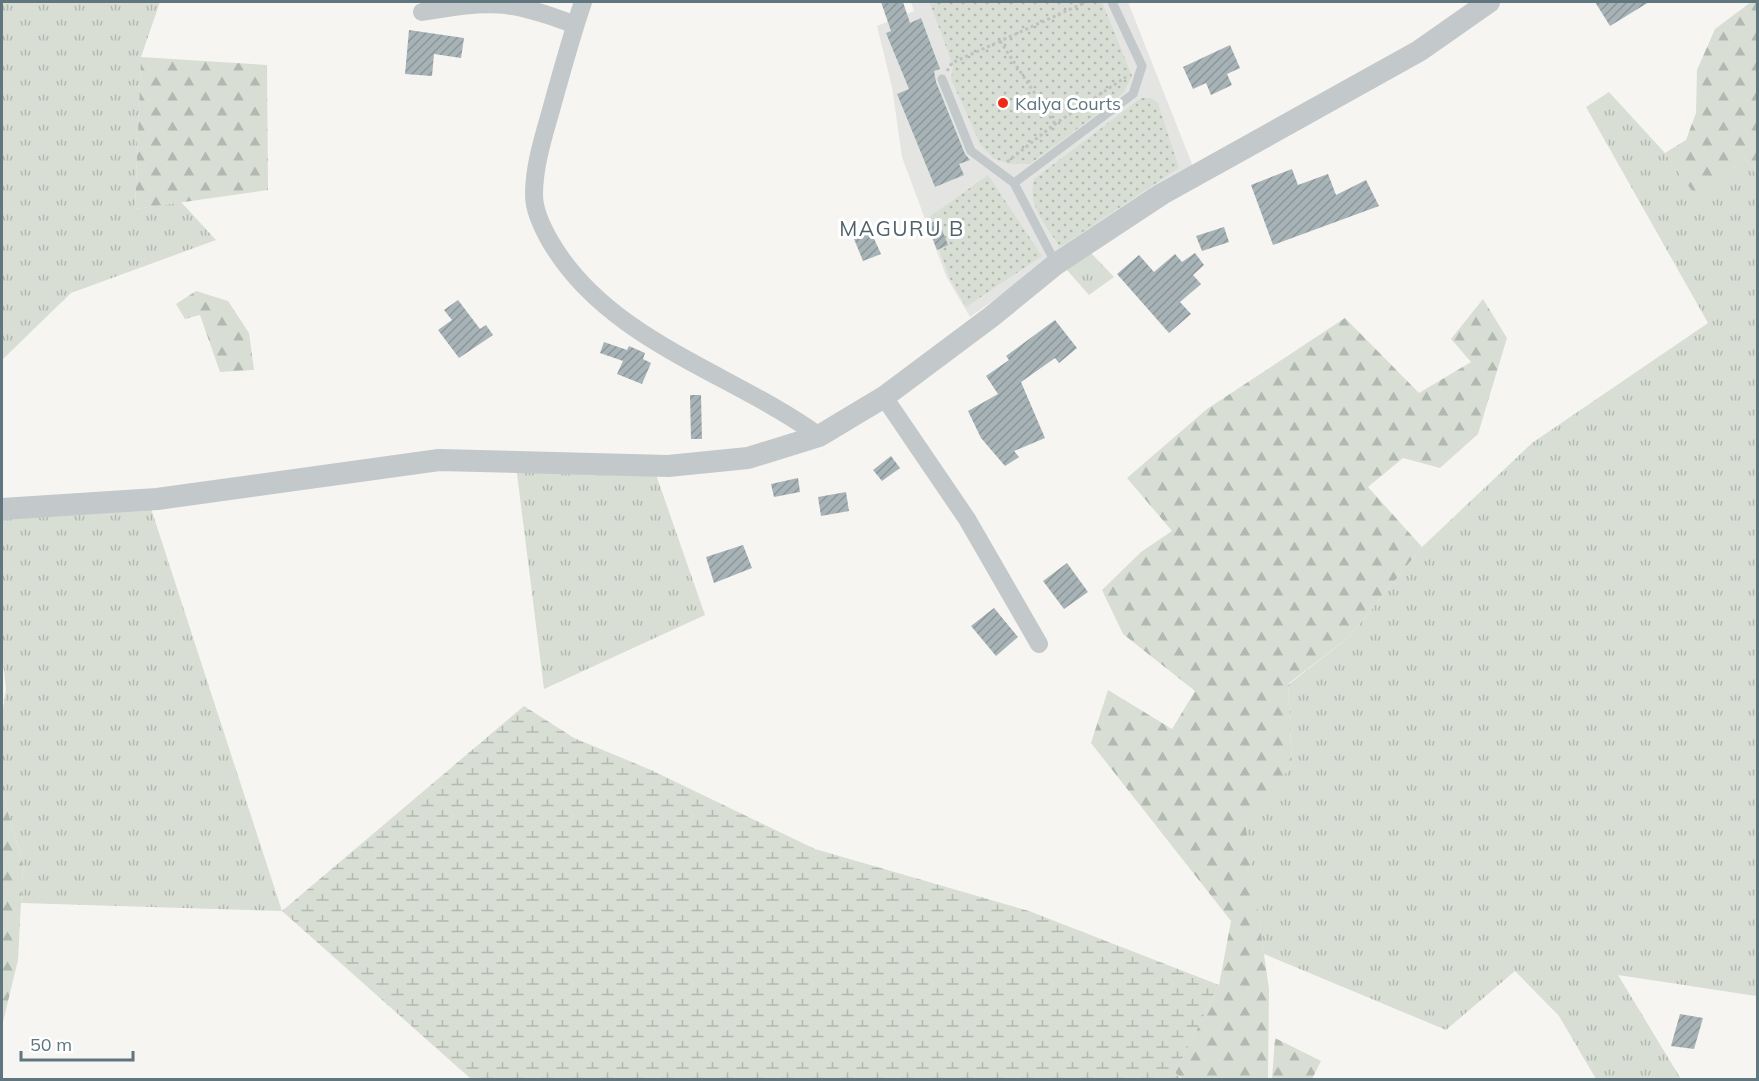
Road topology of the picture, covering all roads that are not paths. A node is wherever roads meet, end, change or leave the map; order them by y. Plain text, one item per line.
1 (583, 2) edge
2 (1112, 2) edge
3 (1490, 2) edge
4 (422, 12) dead end
5 (575, 25) junction
6 (942, 79) road end
7 (1014, 183) junction
8 (1056, 264) junction
9 (884, 397) junction
10 (819, 436) junction
11 (2, 509) edge
12 (1039, 644) dead end

1 - 5 street
2 - 7 lane
3 - 8 street
4 - 5 street
5 - 10 street
6 - 7 lane
7 - 8 lane
8 - 9 street
9 - 10 street
9 - 12 street
10 - 11 street

